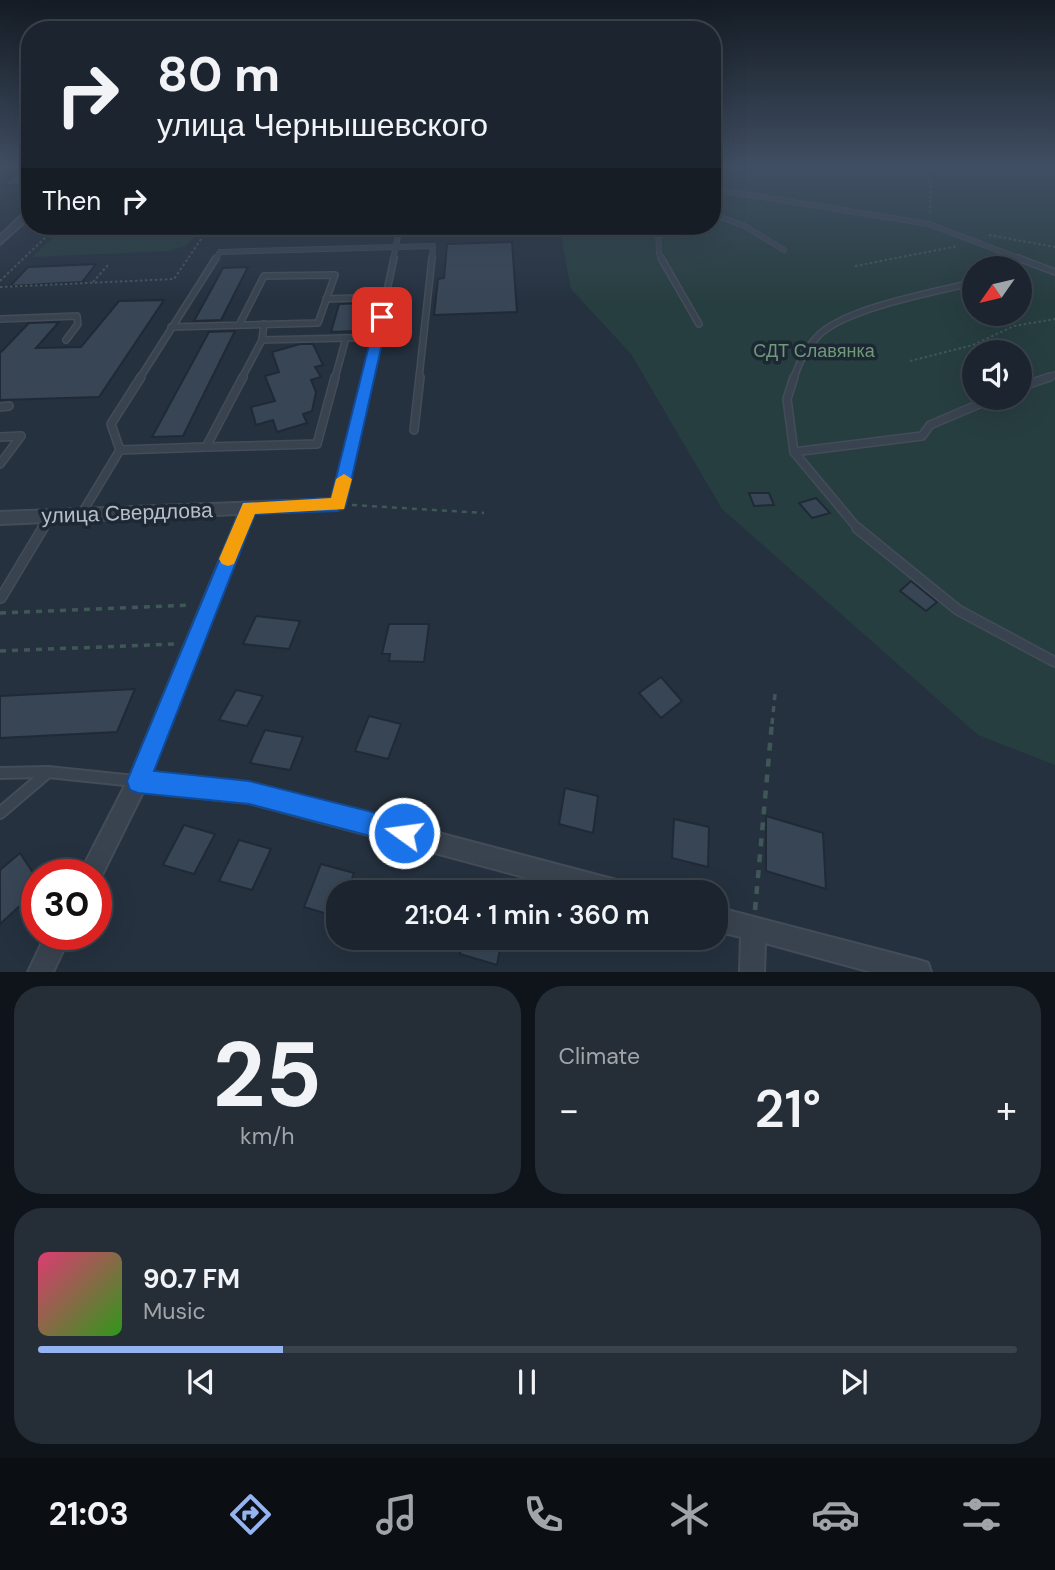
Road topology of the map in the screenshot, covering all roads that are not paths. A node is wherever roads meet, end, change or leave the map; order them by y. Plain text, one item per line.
1 (851, 211) edge
2 (721, 217) edge
3 (21, 221) edge
4 (398, 235) edge
5 (658, 235) edge
6 (0, 241) edge
7 (396, 246) junction
8 (784, 250) dead end
9 (1034, 264) joint
10 (1055, 272) edge
11 (962, 285) edge
12 (386, 297) junction
13 (326, 299) junction
14 (1, 320) edge
15 (264, 324) junction
16 (699, 324) dead end
17 (239, 325) junction
18 (171, 327) junction
19 (346, 338) junction
20 (378, 338) junction
21 (66, 340) dead end
22 (262, 340) junction
23 (1055, 375) edge
24 (1032, 383) edge
25 (9, 406) dead end
26 (0, 407) edge
27 (965, 410) edge
28 (414, 430) dead end
29 (0, 437) edge
30 (206, 447) junction
31 (120, 450) junction
32 (794, 452) junction
33 (0, 464) edge
34 (338, 504) joint
35 (249, 508) junction
36 (82, 513) junction
37 (51, 515) junction
38 (0, 518) edge
39 (1, 598) edge
40 (1055, 662) edge
41 (48, 772) junction
42 (0, 773) edge
43 (138, 781) junction
44 (0, 813) edge
45 (98, 859) edge
46 (575, 880) edge
47 (728, 923) edge
48 (753, 930) junction
49 (51, 950) edge
50 (40, 971) edge
51 (752, 971) edge
52 (919, 971) edge

1 - 9 lane
2 - 8 lane
3 - 6 street
4 - 7 lane
5 - 16 lane
7 - 12 lane
7 - 18 lane
7 - 28 lane
9 - 10 lane
11 - 32 lane
12 - 13 lane
12 - 20 lane
13 - 15 lane
13 - 17 lane
14 - 21 lane
15 - 17 lane
15 - 22 lane
17 - 18 lane
18 - 31 lane
19 - 20 lane
19 - 22 lane
19 - 30 lane
20 - 34 lane
22 - 30 lane
23 - 24 lane
25 - 26 lane
27 - 32 lane
29 - 33 lane
30 - 31 lane
31 - 36 lane
32 - 40 lane
34 - 35 street, улица Свердлова
35 - 36 street, улица Свердлова
35 - 43 street
36 - 37 street, улица Свердлова
37 - 38 street, улица Свердлова
37 - 39 lane
41 - 42 lane
41 - 43 lane
41 - 44 lane
43 - 45 street
43 - 46 street
47 - 48 street
48 - 51 street
48 - 52 street
49 - 50 street

